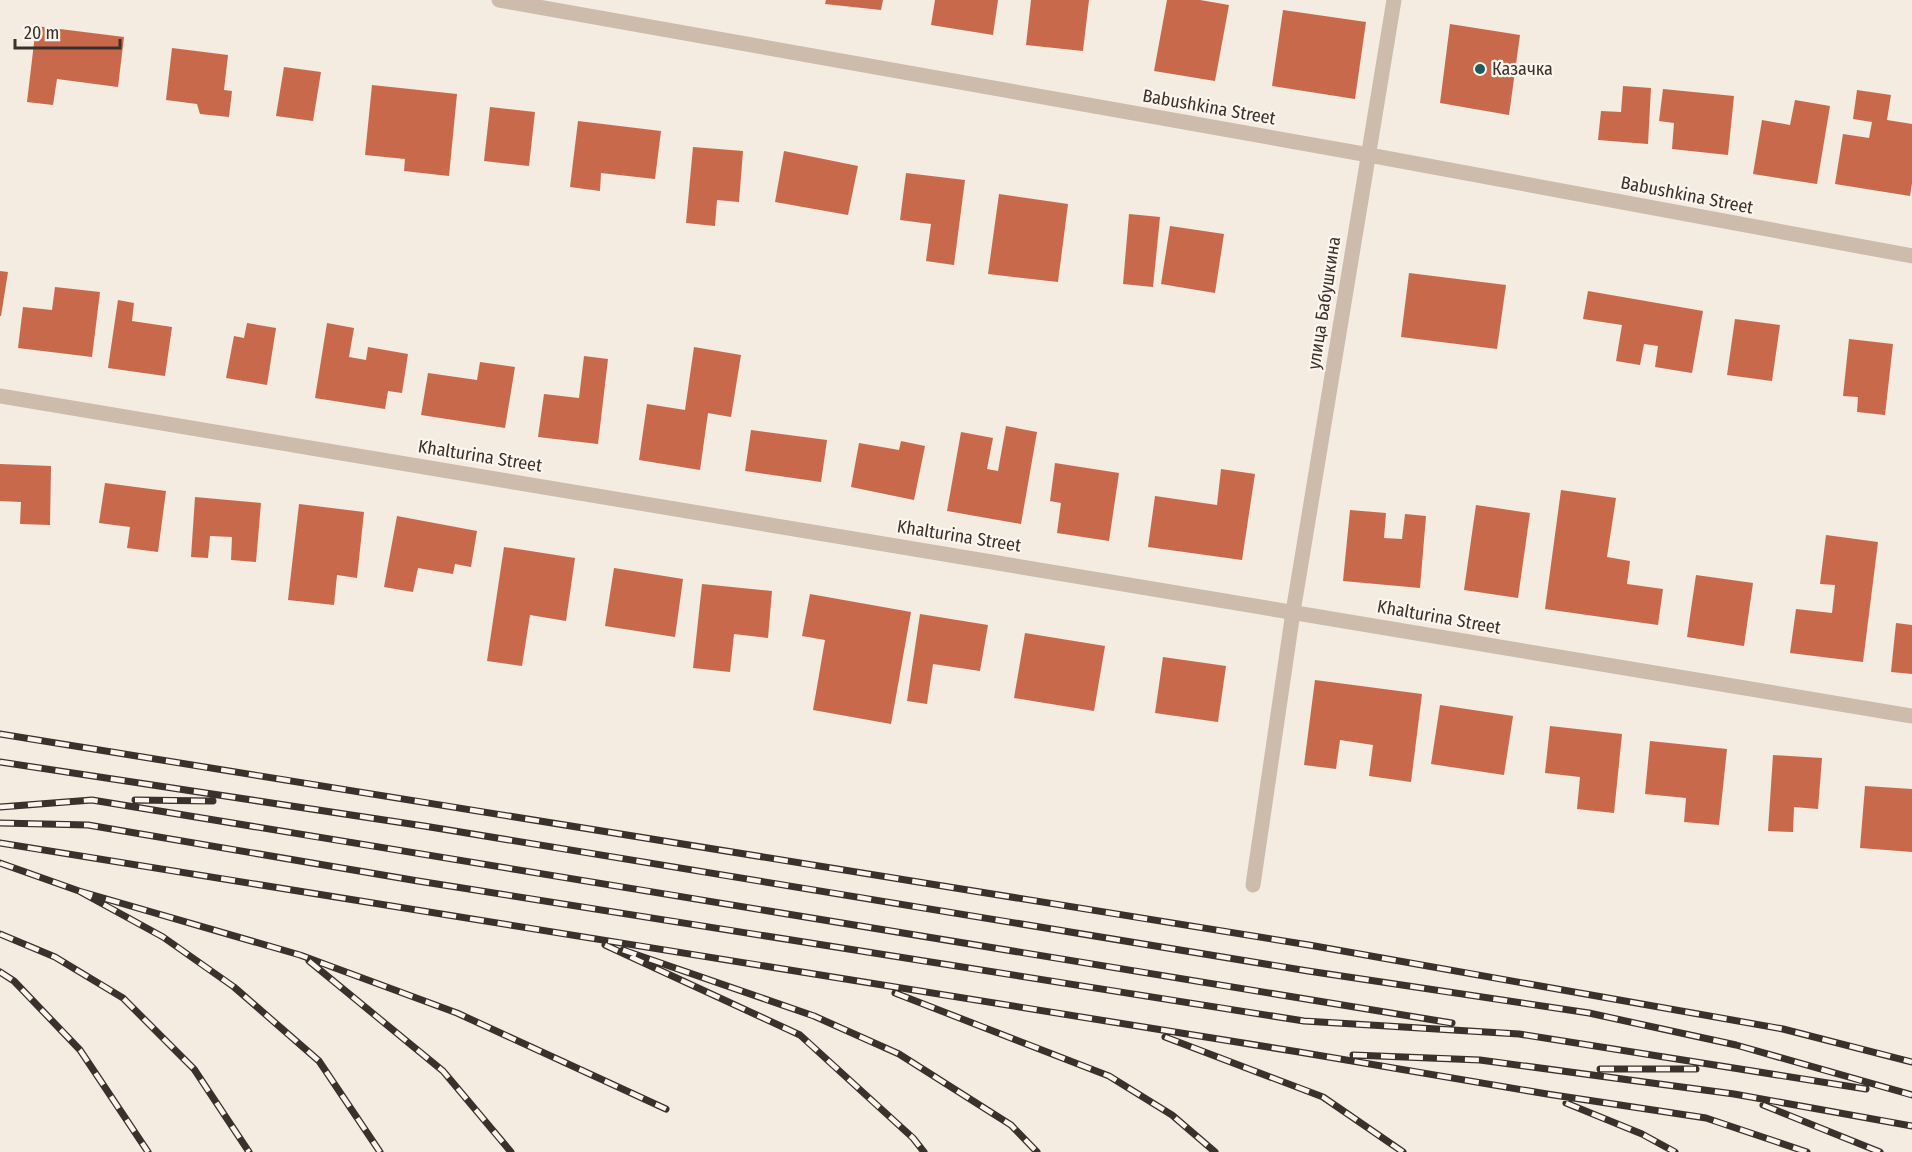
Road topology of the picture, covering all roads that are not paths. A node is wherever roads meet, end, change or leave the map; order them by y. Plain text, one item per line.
1 (499, 0) edge
2 (1394, 0) edge
3 (1368, 155) junction
4 (1912, 256) edge
5 (0, 396) edge
6 (1293, 612) junction
7 (1912, 716) edge
8 (1253, 885) dead end

1 - 3 street, Babushkina Street
2 - 3 street, улица Бабушкина
3 - 4 street, Babushkina Street
3 - 6 street, улица Бабушкина
5 - 6 street, Khalturina Street
6 - 7 street, Khalturina Street
6 - 8 street, улица Бабушкина

